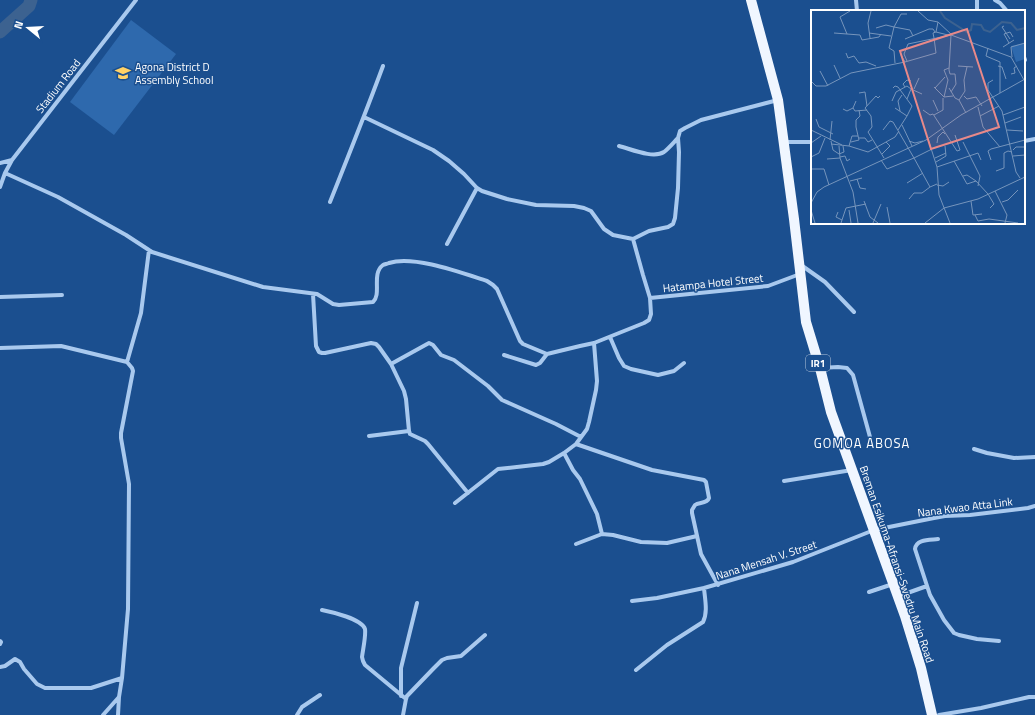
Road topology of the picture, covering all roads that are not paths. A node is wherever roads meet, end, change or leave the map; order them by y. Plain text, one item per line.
1 (136, 0) edge
2 (751, 0) edge
3 (856, 0) edge
4 (978, 0) edge
5 (995, 0) edge
6 (857, 10) edge
7 (977, 10) edge
8 (1006, 10) edge
9 (383, 66) dead end
10 (778, 100) junction
11 (364, 117) junction
12 (678, 138) junction
13 (1035, 139) edge
14 (1025, 141) edge
15 (784, 142) junction
16 (811, 142) edge
17 (620, 146) dead end
18 (12, 160) junction
19 (0, 163) edge
20 (5, 173) junction
21 (0, 187) edge
22 (477, 188) junction
23 (330, 202) dead end
24 (633, 239) junction
25 (447, 244) dead end
26 (149, 250) junction
27 (799, 263) junction
28 (800, 274) junction
29 (313, 294) junction
30 (62, 296) dead end
31 (0, 297) edge
32 (650, 298) junction
33 (854, 312) dead end
34 (610, 337) junction
35 (594, 343) junction
36 (0, 348) edge
37 (547, 354) junction
38 (504, 355) dead end
39 (127, 362) junction
40 (684, 363) dead end
41 (391, 364) junction
42 (820, 368) junction
43 (409, 431) junction
44 (369, 436) dead end
45 (870, 437) dead end
46 (582, 438) junction
47 (576, 444) junction
48 (974, 449) dead end
49 (564, 453) junction
50 (1035, 456) edge
51 (852, 470) junction
52 (784, 481) dead end
53 (468, 493) junction
54 (455, 504) dead end
55 (1035, 506) edge
56 (874, 530) junction
57 (602, 534) junction
58 (697, 536) junction
59 (938, 539) dead end
60 (576, 544) dead end
61 (894, 584) junction
62 (718, 585) junction
63 (927, 586) junction
64 (704, 588) junction
65 (869, 592) dead end
66 (898, 596) junction
67 (632, 601) dead end
68 (417, 603) dead end
69 (322, 610) dead end
70 (485, 635) dead end
71 (0, 641) edge
72 (999, 641) dead end
73 (0, 644) edge
74 (0, 667) edge
75 (636, 670) dead end
76 (122, 678) junction
77 (320, 695) dead end
78 (119, 696) junction
79 (402, 696) junction
80 (1035, 697) edge
81 (406, 699) junction
82 (103, 715) edge
83 (118, 715) edge
84 (297, 715) edge
85 (403, 715) edge
86 (932, 715) edge
87 (939, 715) edge

1 - 18 street, Stadium Road
2 - 10 main road, Breman Esikuma-Afransi-Swedru Main Road / IR1
3 - 6 street
4 - 7 street
5 - 8 street
9 - 11 street
10 - 12 street
10 - 15 main road, Breman Esikuma-Afransi-Swedru Main Road / IR1
11 - 22 street
11 - 23 street
12 - 17 street
12 - 24 street
13 - 14 street
15 - 16 street
15 - 27 main road, Breman Esikuma-Afransi-Swedru Main Road / IR1
18 - 19 street
18 - 20 street, Stadium Road
20 - 21 street, Stadium Road
20 - 26 street
22 - 24 street
22 - 25 street
24 - 32 street
26 - 29 street
26 - 39 street
27 - 28 main road, Breman Esikuma-Afransi-Swedru Main Road / IR1
27 - 33 street
28 - 32 street, Hatampa Hotel Street
28 - 42 main road, Breman Esikuma-Afransi-Swedru Main Road / IR1
29 - 37 street
29 - 41 street
30 - 31 street
32 - 34 street
34 - 35 street
34 - 40 street
35 - 37 street
35 - 46 street
36 - 39 street
37 - 38 street
39 - 76 street
41 - 43 street
41 - 46 street
42 - 45 street
42 - 51 main road, Breman Esikuma-Afransi-Swedru Main Road / IR1
43 - 44 street
43 - 53 street
46 - 47 street
47 - 49 street
47 - 58 street
48 - 50 street
49 - 53 street
49 - 57 street
51 - 52 street
51 - 56 main road, Breman Esikuma-Afransi-Swedru Main Road / IR1
53 - 54 street
55 - 56 street, Nana Kwao Atta Link
56 - 61 main road, Breman Esikuma-Afransi-Swedru Main Road / IR1
56 - 62 street, Nana Mensah V. Street
57 - 58 street
57 - 60 street
58 - 62 street
59 - 63 street
61 - 65 street
61 - 66 main road, Breman Esikuma-Afransi-Swedru Main Road / IR1
62 - 64 street, Nana Mensah V. Street
63 - 66 street
63 - 72 street
64 - 67 street
64 - 75 street, Nana Mensah V. Street
66 - 86 main road, Breman Esikuma-Afransi-Swedru Main Road / IR1
68 - 79 street
69 - 79 street
70 - 81 street
71 - 73 street
74 - 76 street
76 - 78 street
77 - 84 street
78 - 82 street
78 - 83 street
79 - 81 street
80 - 87 street
81 - 85 street

